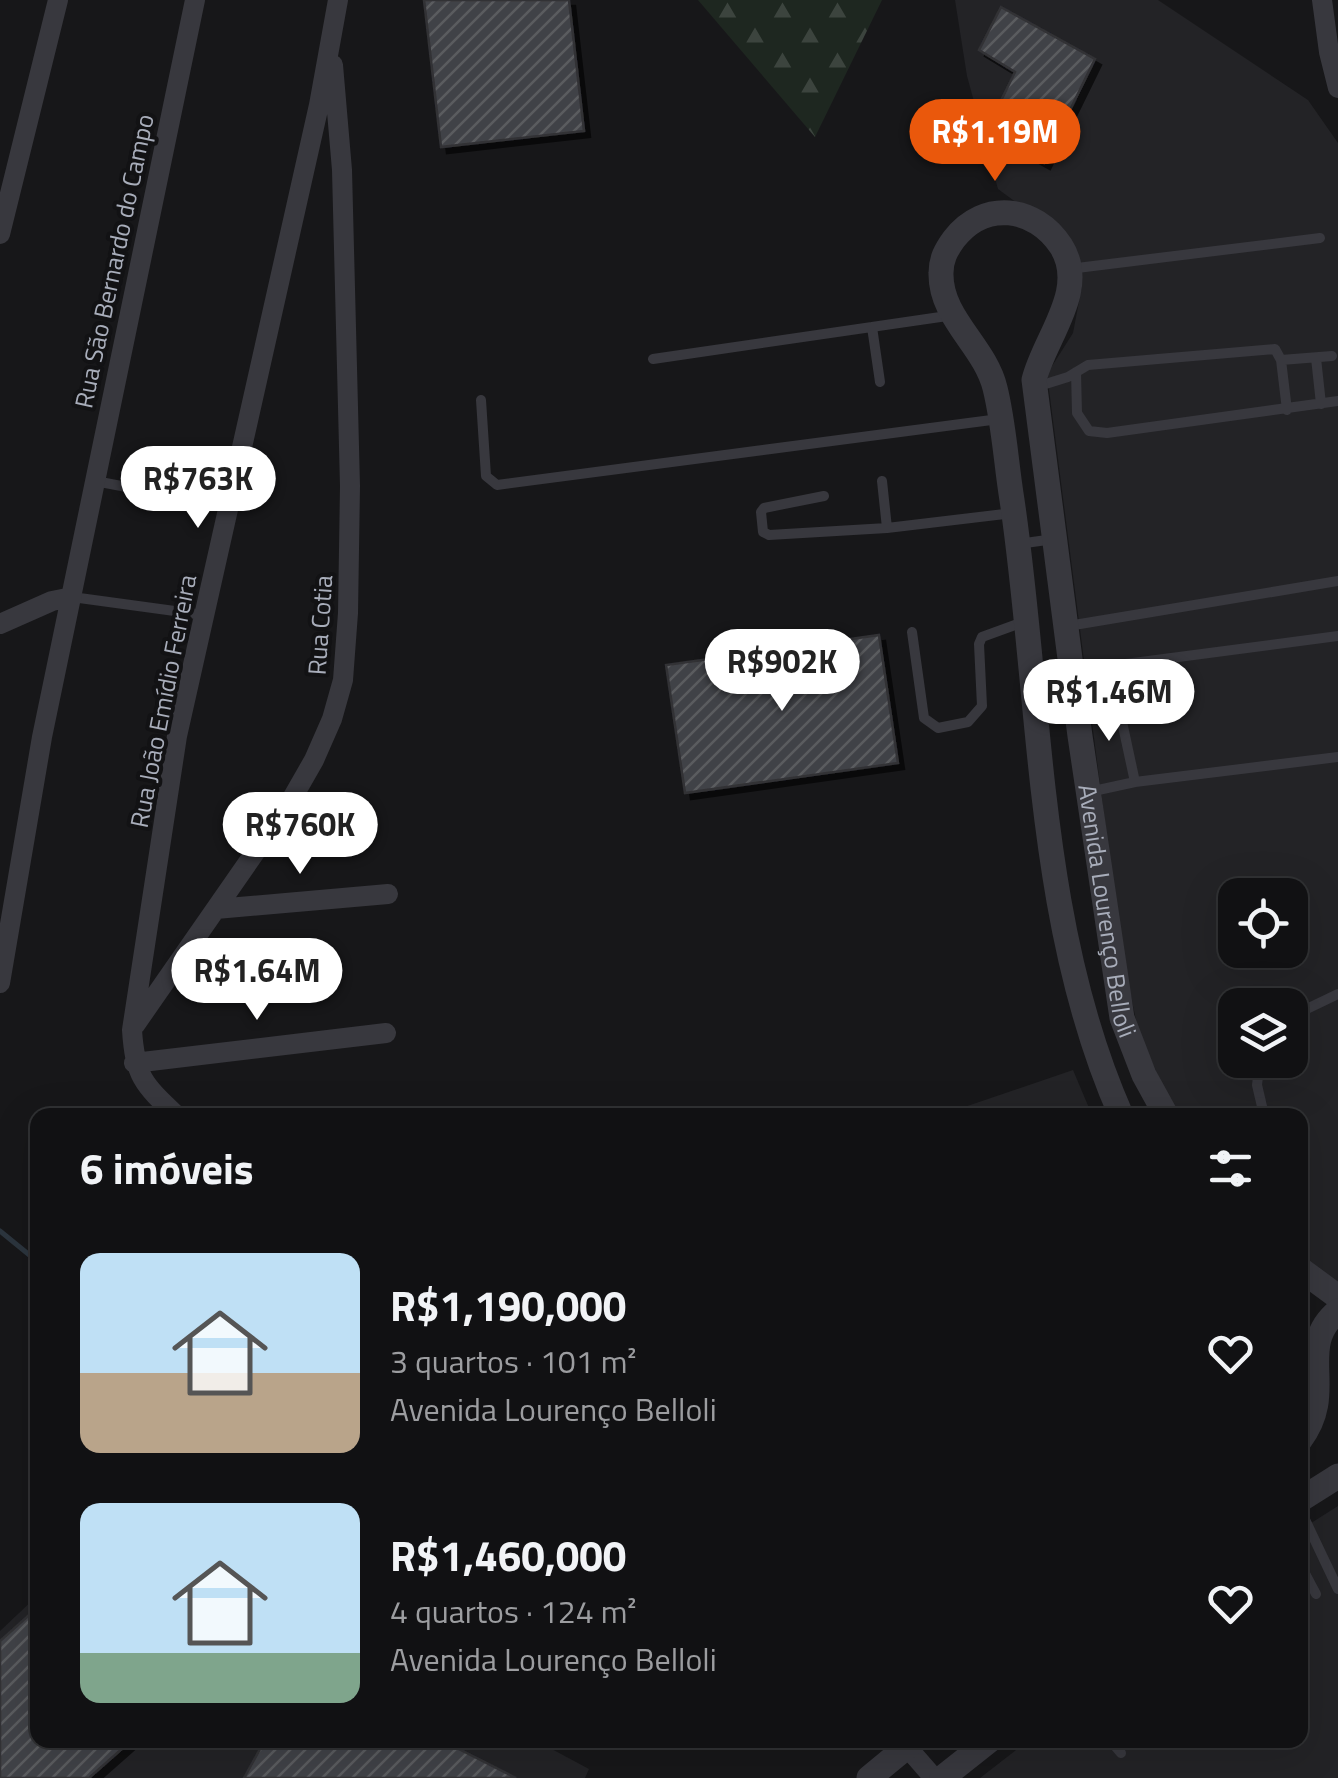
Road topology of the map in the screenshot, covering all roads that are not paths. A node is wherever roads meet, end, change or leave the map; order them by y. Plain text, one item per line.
1 (194, 0) edge
2 (338, 0) edge
3 (1322, 0) edge
4 (55, 3) edge
5 (330, 43) junction
6 (1338, 88) edge
7 (0, 234) edge
8 (1320, 238) dead end
9 (1069, 269) junction
10 (954, 315) junction
11 (872, 327) junction
12 (1332, 356) dead end
13 (1316, 358) junction
14 (653, 359) dead end
15 (1281, 360) junction
16 (1076, 372) junction
17 (880, 382) dead end
18 (1035, 387) junction
19 (481, 400) dead end
20 (1338, 401) edge
21 (1322, 404) junction
22 (1287, 410) junction
23 (1000, 419) junction
24 (882, 480) dead end
25 (95, 481) junction
26 (234, 486) junction
27 (824, 496) dead end
28 (1014, 513) junction
29 (887, 528) junction
30 (1055, 539) junction
31 (1018, 544) junction
32 (1338, 581) edge
33 (72, 597) junction
34 (205, 615) junction
35 (1026, 621) junction
36 (0, 624) edge
37 (1067, 626) junction
38 (912, 632) dead end
39 (1338, 636) edge
40 (1072, 670) junction
41 (1121, 716) dead end
42 (1338, 757) edge
43 (1135, 782) junction
44 (1088, 792) junction
45 (388, 894) dead end
46 (216, 910) junction
47 (0, 982) edge
48 (1338, 994) edge
49 (1308, 1008) edge
50 (132, 1030) junction
51 (386, 1033) dead end
52 (134, 1064) junction
53 (1258, 1078) edge
54 (169, 1108) edge
55 (1118, 1108) edge
56 (1162, 1108) edge
57 (1262, 1108) edge
58 (1308, 1275) edge
59 (1338, 1297) edge
60 (1338, 1311) edge
61 (1308, 1357) edge
62 (1332, 1377) edge
63 (1308, 1431) edge
64 (1338, 1476) edge
65 (1308, 1495) edge
66 (1308, 1526) edge
67 (1308, 1579) edge
68 (1338, 1589) edge
69 (1316, 1594) dead end
70 (905, 1748) edge
71 (914, 1748) edge
72 (980, 1748) edge
73 (1116, 1748) edge
74 (1121, 1754) dead end
75 (872, 1777) edge
76 (934, 1778) edge
77 (942, 1778) edge

1 - 25 street, Rua São Bernardo do Campo
2 - 5 street, Rua João Emídio Ferreira
3 - 6 street
4 - 7 street
5 - 26 street, Rua João Emídio Ferreira
5 - 46 street, Rua Cotia
8 - 9 lane
9 - 10 street, Avenida Lourenço Belloli
9 - 18 street, Avenida Lourenço Belloli
10 - 11 lane
10 - 23 street, Avenida Lourenço Belloli
11 - 14 lane
11 - 17 lane
12 - 13 lane
13 - 15 lane
13 - 21 lane
15 - 16 lane
15 - 22 lane
16 - 18 lane
16 - 22 lane
18 - 30 street, Avenida Lourenço Belloli
19 - 23 lane
20 - 21 lane
21 - 22 lane
23 - 28 street, Avenida Lourenço Belloli
24 - 29 lane
25 - 26 lane
25 - 33 street, Rua São Bernardo do Campo
26 - 34 street, Rua João Emídio Ferreira
27 - 29 lane
28 - 29 lane
28 - 31 street, Avenida Lourenço Belloli
30 - 31 lane
30 - 37 street, Avenida Lourenço Belloli
31 - 35 street, Avenida Lourenço Belloli
32 - 37 lane
33 - 34 lane
33 - 36 street
33 - 47 street, Rua São Bernardo do Campo
34 - 50 street, Rua João Emídio Ferreira
35 - 38 lane
35 - 55 street, Avenida Lourenço Belloli
37 - 40 street, Avenida Lourenço Belloli
39 - 40 lane
40 - 44 street, Avenida Lourenço Belloli
41 - 43 lane
42 - 43 lane
43 - 44 lane
44 - 56 street, Avenida Lourenço Belloli
45 - 46 street
46 - 50 street, Rua Cotia
48 - 49 lane
50 - 52 street, Rua João Emídio Ferreira
51 - 52 street
52 - 54 street
53 - 57 lane
58 - 59 street
60 - 62 street
61 - 62 street
62 - 63 street
64 - 65 street
66 - 68 lane
67 - 69 lane
70 - 75 street
71 - 76 street
72 - 77 street
73 - 74 lane

